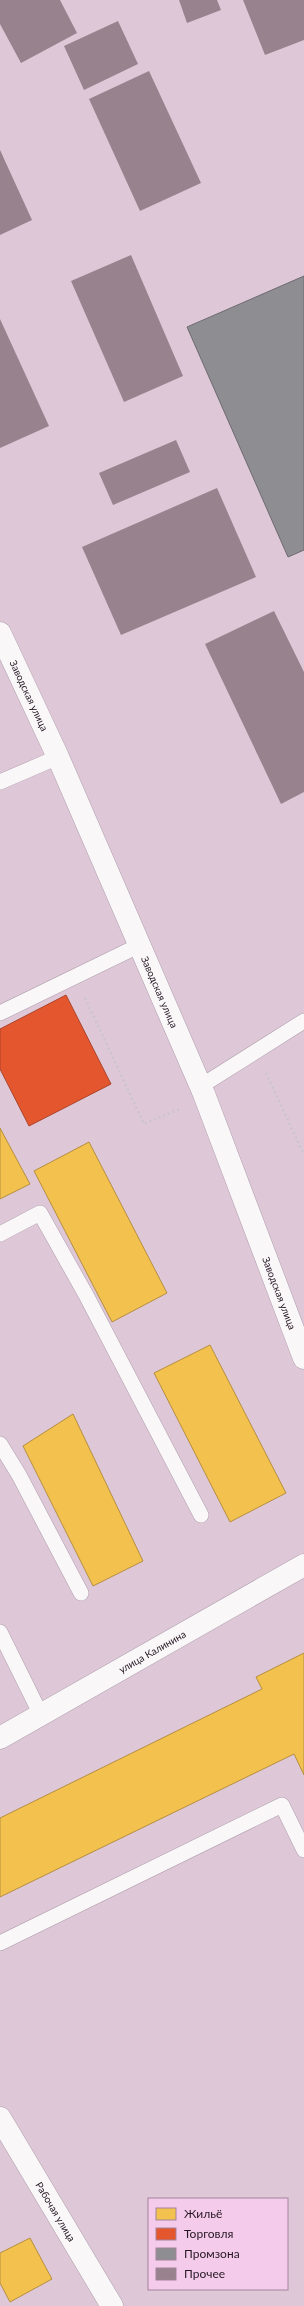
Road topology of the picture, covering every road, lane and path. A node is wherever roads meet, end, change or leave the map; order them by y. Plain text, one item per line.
1 (0, 633) edge
2 (58, 757) junction
3 (0, 782) edge
4 (140, 945) junction
5 (0, 1013) edge
6 (304, 1021) edge
7 (201, 1086) junction
8 (0, 1234) edge
9 (302, 1347) edge
10 (0, 1444) edge
11 (201, 1515) dead end
12 (304, 1565) edge
13 (81, 1593) dead end
14 (0, 1632) edge
15 (41, 1714) junction
16 (0, 1738) edge
17 (304, 1850) edge
18 (0, 1943) edge
19 (0, 2118) edge
20 (112, 2306) edge

1 - 2 street, Заводская улица
2 - 3 lane
2 - 4 street, Заводская улица
4 - 5 lane
4 - 7 street, Заводская улица
6 - 7 lane
7 - 9 street, Заводская улица
8 - 11 lane
10 - 13 lane
12 - 15 street, улица Калинина
14 - 15 lane
15 - 16 street, улица Калинина
17 - 18 lane
19 - 20 street, Рабочая улица

